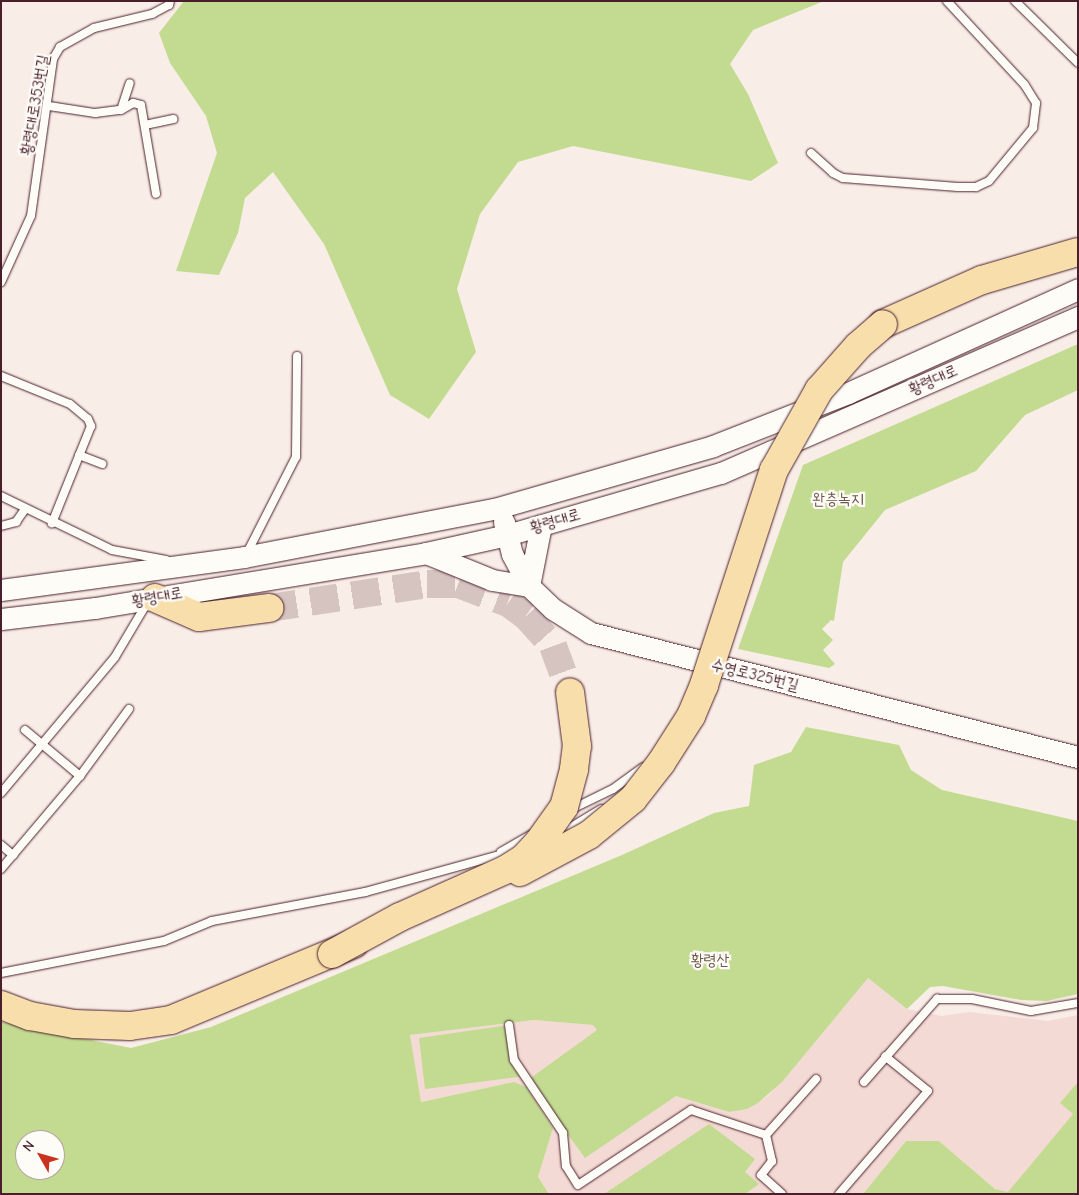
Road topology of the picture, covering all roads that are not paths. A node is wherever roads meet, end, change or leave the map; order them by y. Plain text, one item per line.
1 (170, 1) edge
2 (947, 1) edge
3 (1015, 1) edge
4 (1078, 63) edge
5 (130, 83) dead end
6 (48, 106) junction
7 (121, 110) junction
8 (173, 119) dead end
9 (145, 125) junction
10 (811, 153) dead end
11 (156, 194) dead end
12 (1078, 252) edge
13 (1, 282) edge
14 (1078, 289) edge
15 (1078, 317) edge
16 (297, 356) dead end
17 (1, 376) edge
18 (79, 455) junction
19 (102, 464) dead end
20 (1, 496) edge
21 (501, 507) junction
22 (25, 509) junction
23 (52, 523) junction
24 (541, 525) junction
25 (1, 526) edge
26 (507, 535) junction
27 (426, 553) junction
28 (244, 557) junction
29 (190, 564) junction
30 (529, 586) junction
31 (1, 590) edge
32 (152, 598) junction
33 (269, 608) tunnel mouth
34 (1, 619) edge
35 (697, 665) junction
36 (693, 686) dead end
37 (570, 692) tunnel mouth
38 (129, 709) dead end
39 (697, 726) dead end
40 (25, 730) dead end
41 (42, 744) junction
42 (1078, 758) edge
43 (670, 765) dead end
44 (80, 776) junction
45 (1, 793) edge
46 (618, 799) dead end
47 (610, 804) dead end
48 (1, 845) edge
49 (13, 855) junction
50 (491, 858) junction
51 (1, 869) edge
52 (332, 954) junction
53 (1, 973) edge
54 (1078, 1003) edge
55 (1, 1005) edge
56 (509, 1025) dead end
57 (885, 1056) junction
58 (816, 1078) dead end
59 (864, 1082) dead end
60 (766, 1135) junction
61 (782, 1194) edge
62 (839, 1194) edge

1 - 6 lane, 황령대로353번길
2 - 10 lane
3 - 4 lane
5 - 7 lane
6 - 7 lane
6 - 13 lane, 황령대로353번길
7 - 9 lane
8 - 9 lane
9 - 11 lane
12 - 52 highway, bridge
14 - 21 main road, 황령대로
15 - 24 main road, 황령대로
16 - 28 lane
17 - 18 lane
18 - 19 lane
18 - 23 lane
20 - 22 lane
21 - 26 main road, 수영로325번길
21 - 28 main road, 황령대로
22 - 23 lane
22 - 25 lane
23 - 29 lane
24 - 26 main road, 황령대로
24 - 30 main road
26 - 27 main road, 황령대로
26 - 30 main road, 수영로325번길
27 - 30 main road
27 - 32 main road, 황령대로
28 - 29 main road, 황령대로
29 - 31 main road, 황령대로
30 - 35 main road, 수영로325번길
32 - 33 highway
32 - 34 main road, 황령대로
32 - 41 lane
35 - 39 lane
35 - 42 main road, 수영로325번길
36 - 50 lane
37 - 52 highway, bridge
38 - 44 lane
40 - 41 lane
41 - 44 lane
41 - 45 lane
43 - 46 lane
44 - 49 lane
47 - 50 lane
48 - 49 lane
49 - 51 lane
50 - 53 lane
52 - 55 highway
54 - 57 lane
56 - 60 lane
57 - 59 lane
57 - 62 lane
58 - 60 lane
60 - 61 lane

